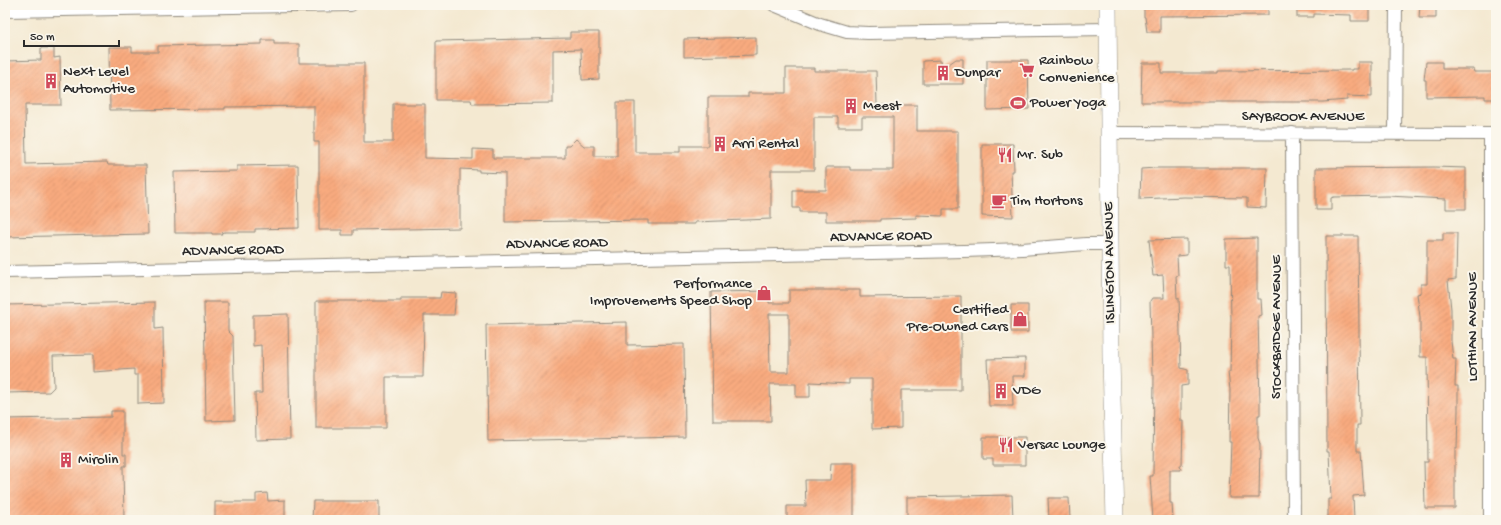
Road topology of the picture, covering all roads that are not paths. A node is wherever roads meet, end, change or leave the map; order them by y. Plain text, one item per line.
1 (351, 5) edge
2 (774, 5) edge
3 (1108, 5) edge
4 (1396, 5) edge
5 (5, 11) edge
6 (1108, 29) junction
7 (1395, 132) junction
8 (1109, 133) junction
9 (1292, 133) junction
10 (1493, 134) edge
11 (1110, 244) junction
12 (5, 272) edge
13 (1492, 327) edge
14 (1114, 520) edge
15 (1294, 520) edge
16 (1490, 520) edge

1 - 5 street
2 - 6 street
3 - 6 main road, ISLINGTON AVENUE
4 - 7 street
6 - 8 main road, ISLINGTON AVENUE
7 - 9 street, SAYBROOK AVENUE
7 - 10 street, SAYBROOK AVENUE
8 - 9 street, SAYBROOK AVENUE
8 - 11 main road, ISLINGTON AVENUE
9 - 15 street, STOCKBRIDGE AVENUE
10 - 13 street, LOTHIAN AVENUE
11 - 12 street, ADVANCE ROAD
11 - 14 main road, ISLINGTON AVENUE
13 - 16 street, LOTHIAN AVENUE

